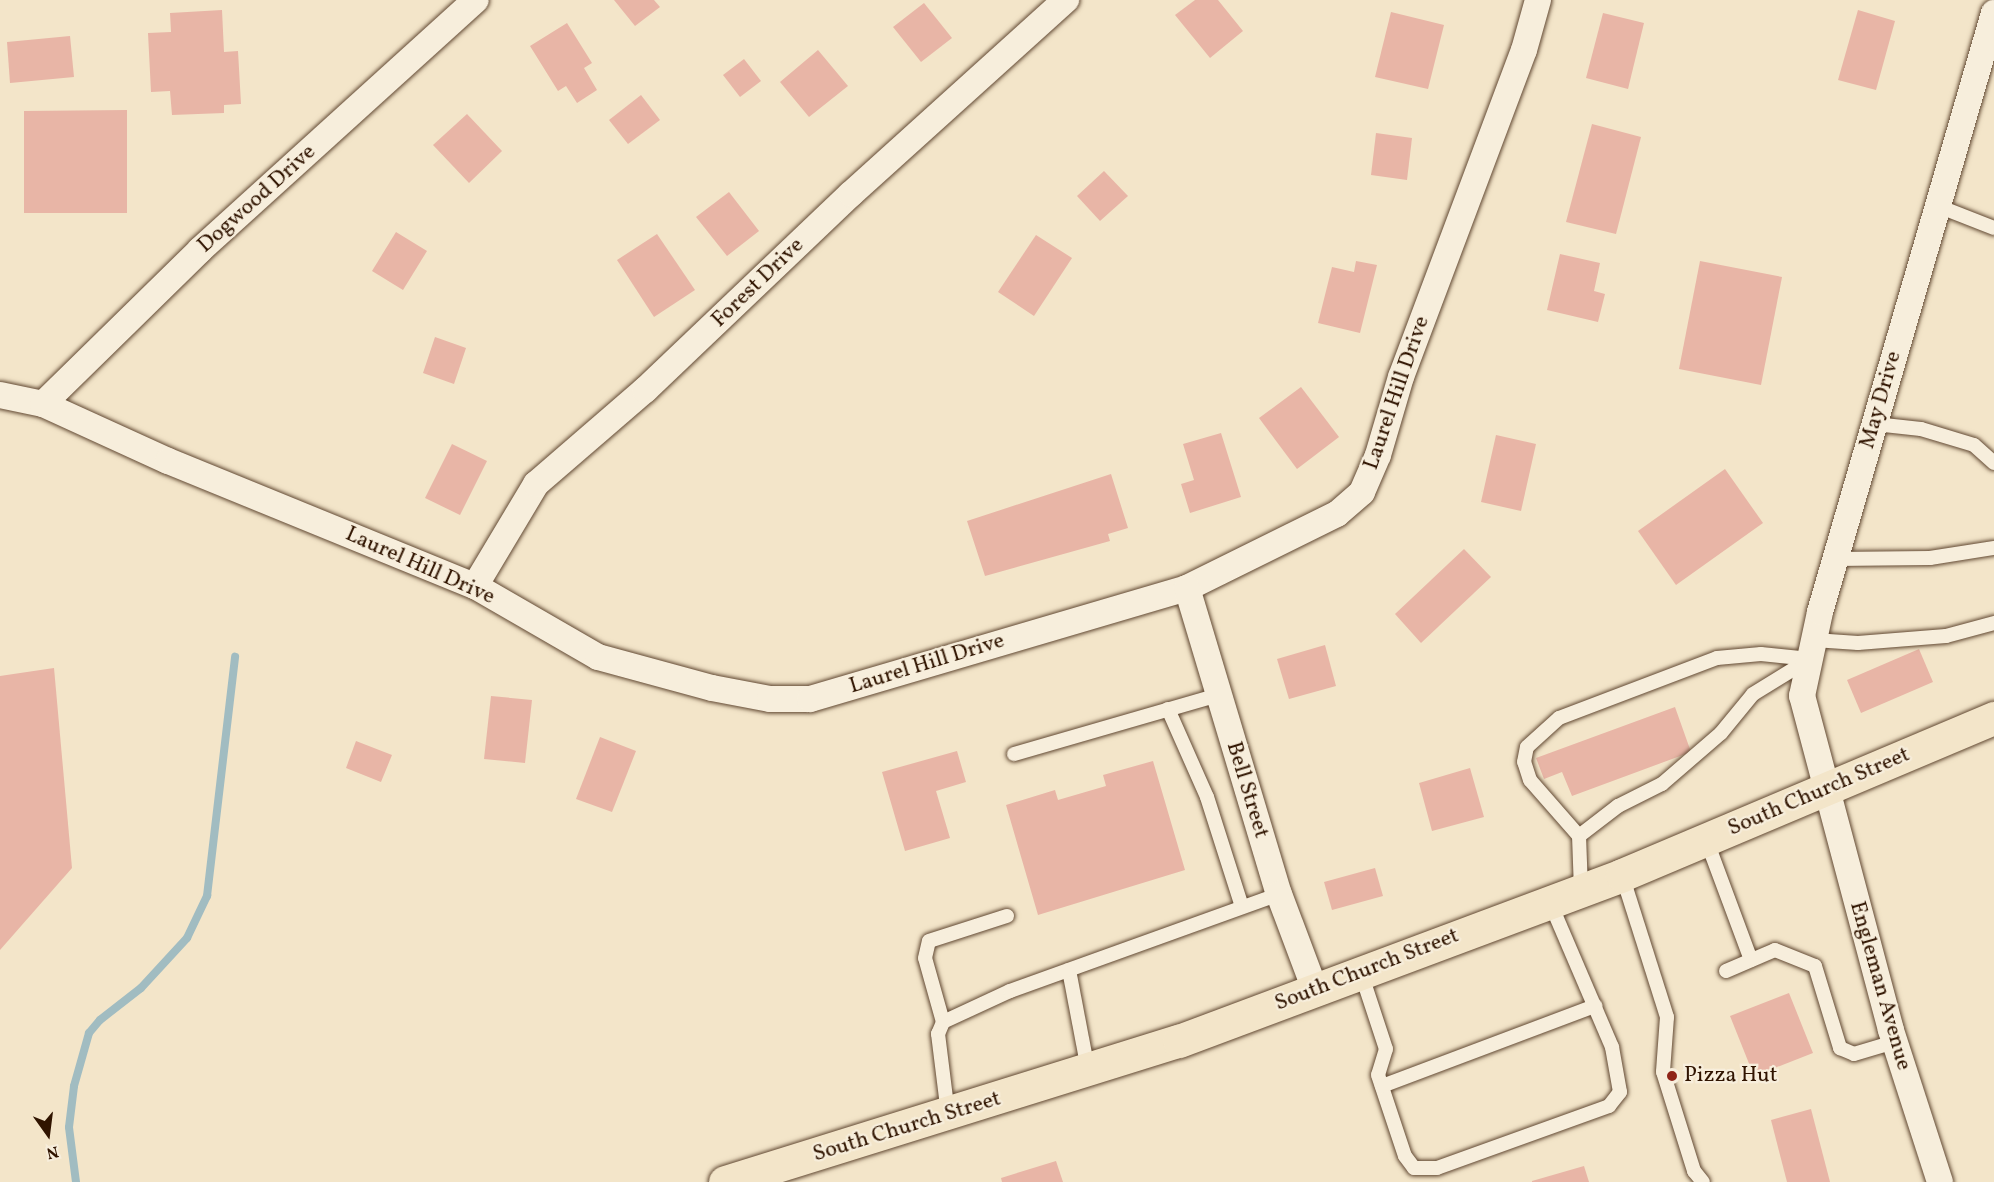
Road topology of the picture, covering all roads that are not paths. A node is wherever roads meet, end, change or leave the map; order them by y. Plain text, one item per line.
1 (476, 0) edge
2 (1066, 0) edge
3 (1538, 0) edge
4 (1994, 13) edge
5 (1938, 206) junction
6 (1994, 228) edge
7 (0, 395) edge
8 (43, 404) junction
9 (1875, 424) junction
10 (1994, 463) edge
11 (1994, 548) edge
12 (1835, 559) junction
13 (475, 586) junction
14 (1187, 588) junction
15 (1994, 623) edge
16 (1812, 649) junction
17 (1218, 694) junction
18 (1168, 709) junction
19 (1994, 718) edge
20 (1014, 754) dead end
21 (1825, 789) junction
22 (1579, 836) junction
23 (1706, 839) junction
24 (1622, 874) junction
25 (1581, 890) junction
26 (1279, 894) junction
27 (1550, 902) junction
28 (1242, 908) junction
29 (1007, 916) dead end
30 (1751, 960) junction
31 (1069, 970) junction
32 (1726, 971) dead end
33 (1361, 972) junction
34 (1315, 990) junction
35 (1595, 1006) junction
36 (943, 1022) junction
37 (1894, 1042) junction
38 (1088, 1070) junction
39 (1382, 1086) junction
40 (948, 1114) junction
41 (744, 1179) edge
42 (1703, 1182) edge
43 (1940, 1182) edge

1 - 8 street, Dogwood Drive
2 - 13 street, Forest Drive
3 - 14 street, Laurel Hill Drive
4 - 5 street, May Drive
5 - 6 lane
5 - 9 street, May Drive
7 - 8 street, Laurel Hill Drive
8 - 13 street, Laurel Hill Drive
9 - 10 lane
9 - 12 street, May Drive
11 - 12 lane
12 - 16 street, May Drive
13 - 14 street, Laurel Hill Drive
14 - 17 street, Bell Street
15 - 16 lane
16 - 21 street, May Drive
16 - 22 lane
16 - 22 lane
17 - 18 lane
17 - 26 street, Bell Street
18 - 20 lane
18 - 28 lane
19 - 21 main road, South Church Street
21 - 23 main road, South Church Street
21 - 37 street, Engleman Avenue
22 - 25 lane
23 - 24 main road, South Church Street
23 - 30 lane
24 - 25 main road, South Church Street
24 - 42 lane
25 - 27 main road, South Church Street
26 - 28 lane
26 - 34 street, Bell Street
27 - 33 main road, South Church Street
27 - 35 lane
28 - 31 lane
29 - 36 lane
30 - 32 lane
30 - 37 lane
31 - 36 lane
31 - 38 lane
33 - 34 main road, South Church Street
33 - 39 lane
34 - 38 main road, South Church Street
35 - 39 lane
35 - 39 lane
36 - 40 lane
37 - 43 street, Engleman Avenue
38 - 40 main road, South Church Street
40 - 41 main road, South Church Street

